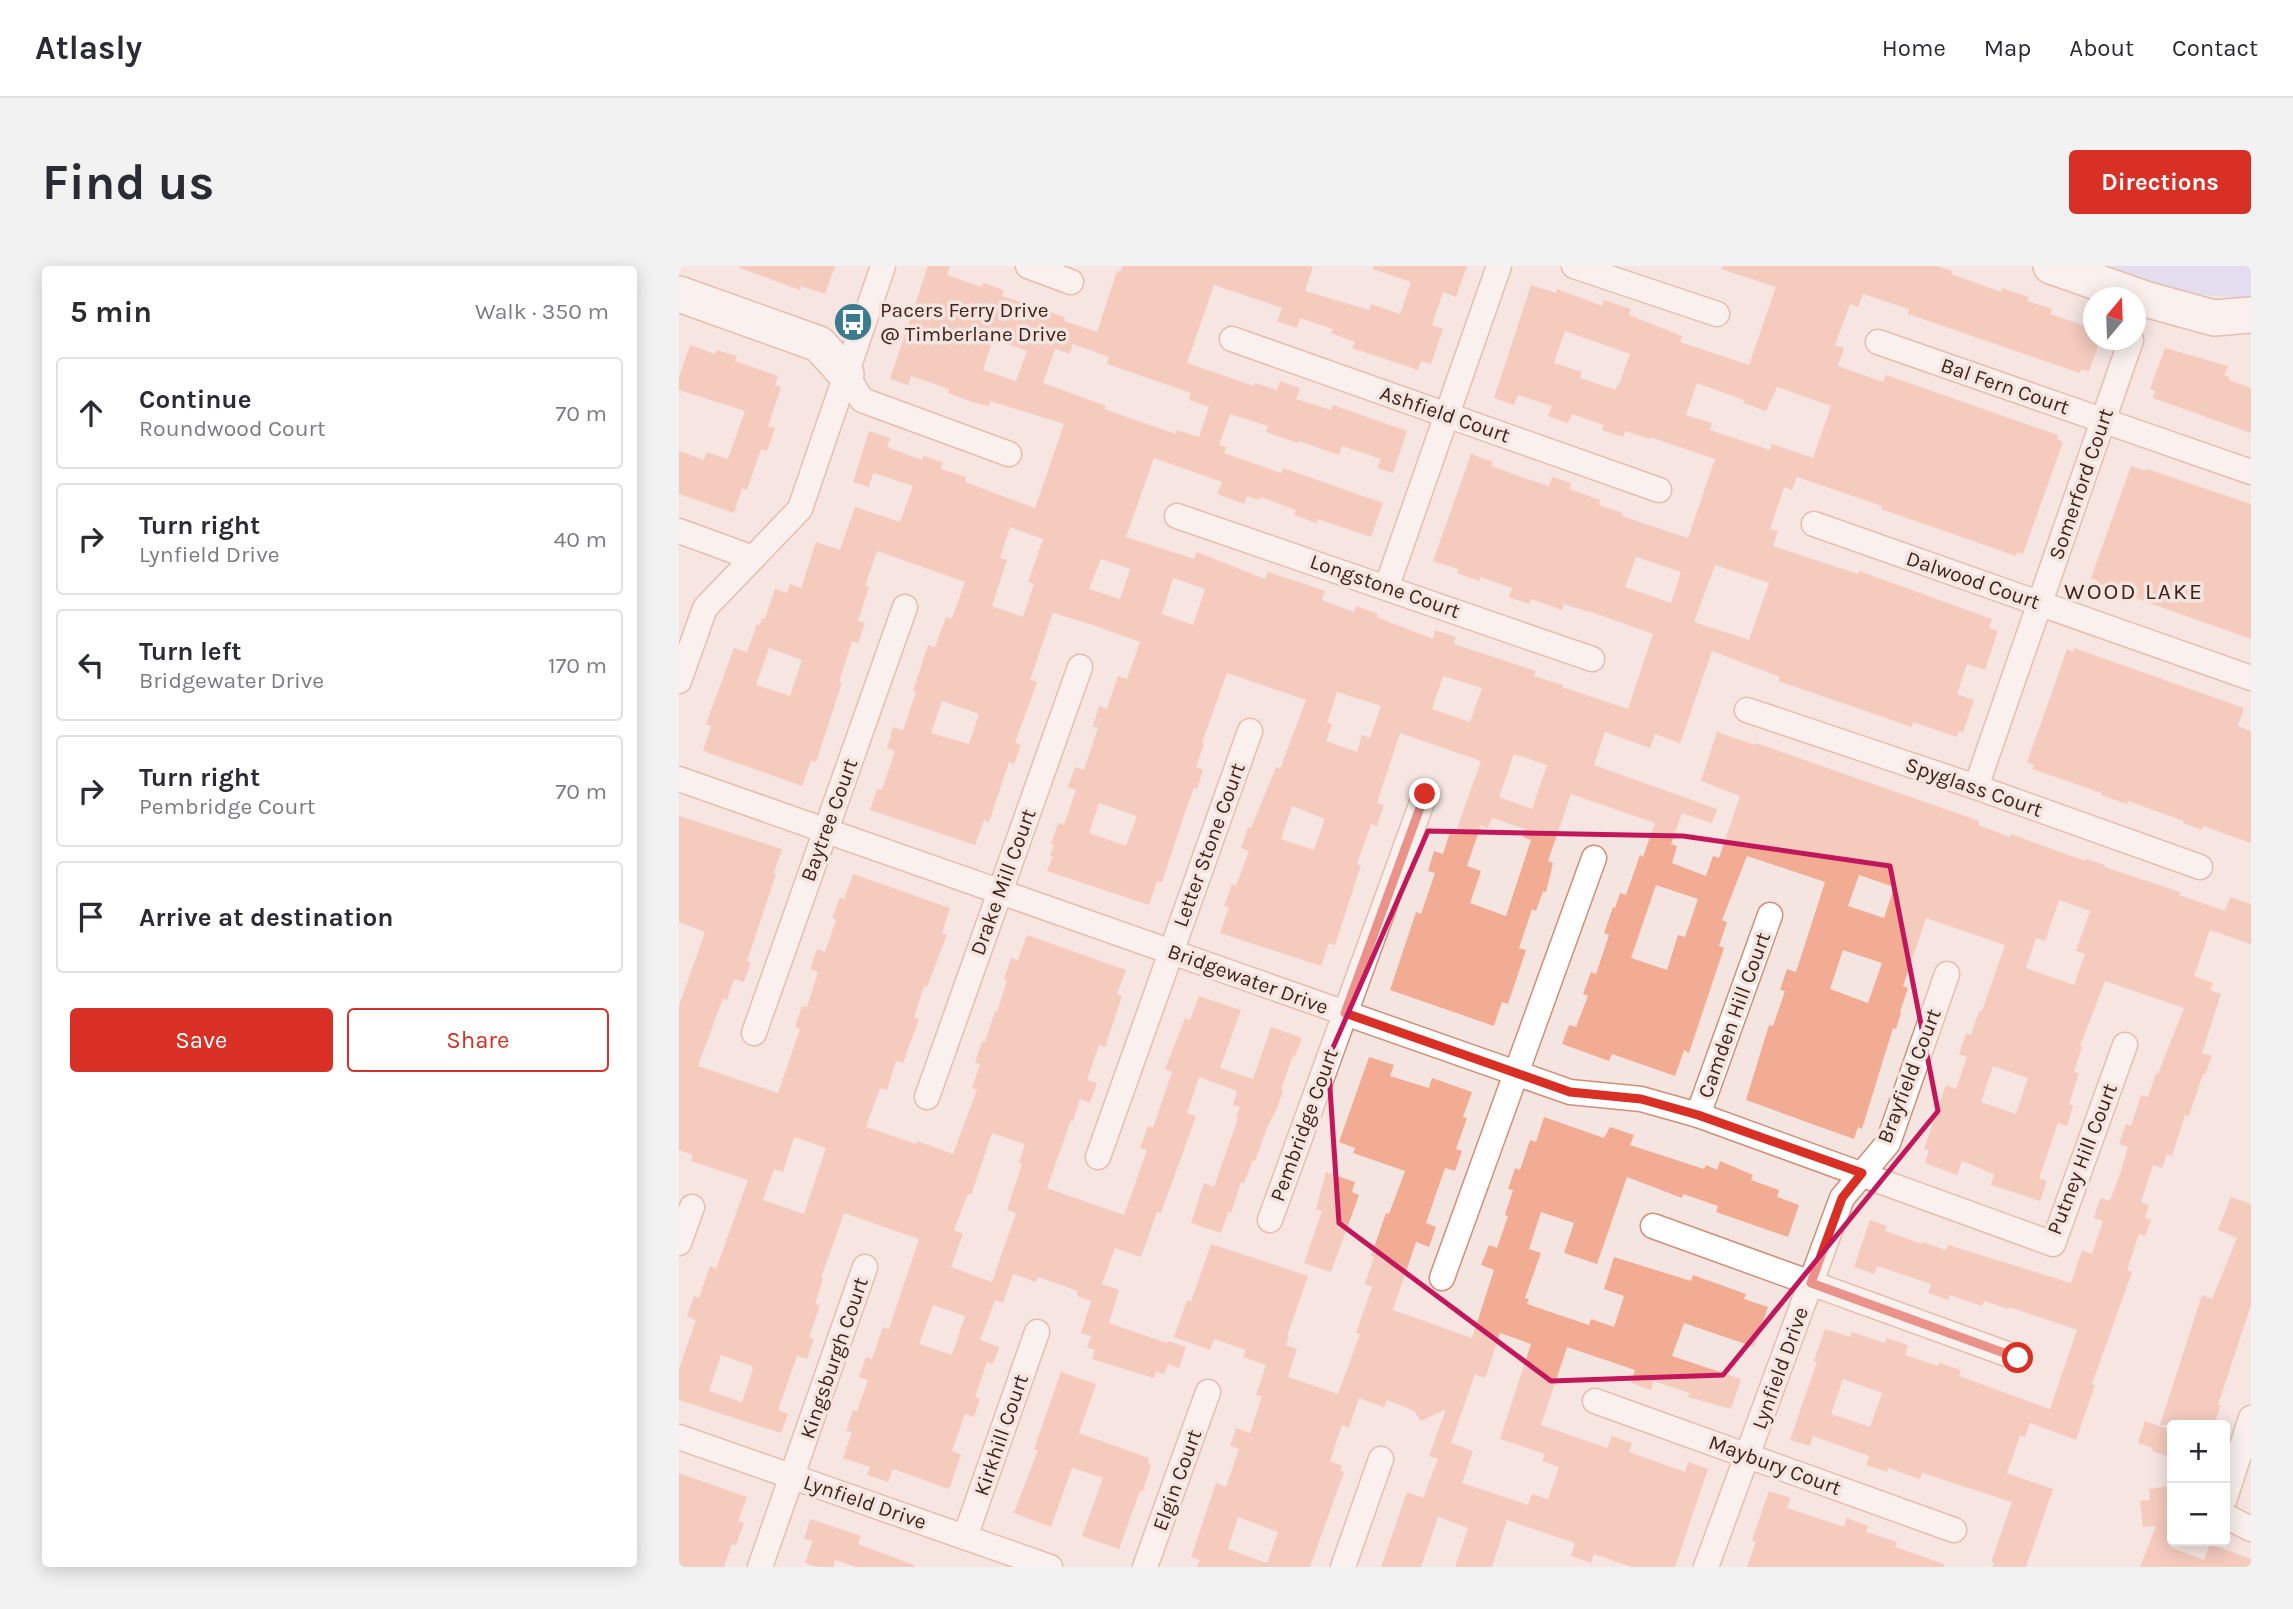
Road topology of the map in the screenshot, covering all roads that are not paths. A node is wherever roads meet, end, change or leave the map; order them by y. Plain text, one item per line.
1 (883, 266) edge
2 (1028, 266) edge
3 (1499, 266) edge
4 (1574, 266) edge
5 (2051, 266) edge
6 (1072, 282) dead end
7 (2091, 287) edge
8 (679, 294) edge
9 (2146, 313) edge
10 (1717, 314) dead end
11 (2251, 315) edge
12 (1232, 339) dead end
13 (1878, 342) dead end
14 (2128, 350) edge
15 (846, 374) junction
16 (1447, 415) junction
17 (2103, 420) junction
18 (1009, 454) dead end
19 (2251, 472) edge
20 (1659, 490) dead end
21 (1177, 516) dead end
22 (1814, 524) dead end
23 (679, 531) edge
24 (754, 558) junction
25 (1387, 586) junction
26 (2039, 603) junction
27 (905, 607) dead end
28 (1593, 659) dead end
29 (1080, 667) dead end
30 (2251, 678) edge
31 (679, 681) edge
32 (1747, 710) dead end
33 (1250, 731) dead end
34 (679, 779) edge
35 (1976, 787) junction
36 (1425, 794) dead end
37 (826, 829) junction
38 (1594, 858) dead end
39 (2200, 867) dead end
40 (1000, 891) junction
41 (1770, 915) dead end
42 (1171, 951) junction
43 (1947, 974) dead end
44 (1345, 1013) junction
45 (754, 1033) dead end
46 (2125, 1045) dead end
47 (1515, 1073) junction
48 (927, 1097) dead end
49 (1698, 1115) junction
50 (1098, 1157) dead end
51 (1862, 1173) junction
52 (692, 1207) dead end
53 (1270, 1220) dead end
54 (1653, 1226) dead end
55 (679, 1243) edge
56 (865, 1267) dead end
57 (1443, 1278) dead end
58 (1811, 1283) junction
59 (1037, 1332) dead end
60 (2018, 1358) dead end
61 (1208, 1392) dead end
62 (1595, 1401) dead end
63 (2251, 1418) edge
64 (679, 1437) edge
65 (1747, 1456) junction
66 (1381, 1459) dead end
67 (792, 1476) junction
68 (2230, 1483) edge
69 (2230, 1518) edge
70 (2251, 1529) edge
71 (1954, 1530) dead end
72 (965, 1537) junction
73 (760, 1567) edge
74 (1050, 1567) edge
75 (1145, 1567) edge
76 (1343, 1567) edge
77 (1706, 1567) edge

1 - 15 street
2 - 6 street
3 - 16 street
4 - 10 street
5 - 7 street
8 - 15 street
9 - 11 street
12 - 16 street, Ashfield Court
13 - 17 street, Bal Fern Court
14 - 17 street, Somerford Court
15 - 18 street
15 - 24 street
16 - 20 street, Ashfield Court
16 - 25 street
17 - 19 street, Bal Fern Court
17 - 26 street, Somerford Court
21 - 25 street, Longstone Court
22 - 26 street, Dalwood Court
23 - 24 street
24 - 31 street
25 - 28 street, Longstone Court
26 - 30 street, Dalwood Court
26 - 35 street, Somerford Court
27 - 37 street, Baytree Court
29 - 40 street, Drake Mill Court
32 - 35 street, Spyglass Court
33 - 42 street, Letter Stone Court
34 - 37 street, Bridgewater Drive
35 - 39 street, Spyglass Court
36 - 44 street, Pembridge Court
37 - 40 street, Bridgewater Drive
37 - 45 street, Baytree Court
38 - 47 street
40 - 42 street, Bridgewater Drive
40 - 48 street, Drake Mill Court
41 - 49 street, Camden Hill Court
42 - 44 street, Bridgewater Drive
42 - 50 street, Letter Stone Court
43 - 51 street, Brayfield Court
44 - 47 street, Bridgewater Drive
44 - 53 street, Pembridge Court
46 - 51 street, Putney Hill Court
47 - 49 street, Bridgewater Drive
47 - 57 street
49 - 51 street, Bridgewater Drive
51 - 58 street, Lynfield Drive
52 - 55 street
54 - 58 street
56 - 67 street, Kingsburgh Court
58 - 60 street
58 - 65 street, Lynfield Drive
59 - 72 street, Kirkhill Court
61 - 75 street, Elgin Court
62 - 65 street, Maybury Court
63 - 68 street
64 - 67 street, Lynfield Drive
65 - 71 street, Maybury Court
65 - 77 street, Lynfield Drive
66 - 76 street
67 - 72 street, Lynfield Drive
67 - 73 street, Kingsburgh Court
69 - 70 street
72 - 74 street, Lynfield Drive

